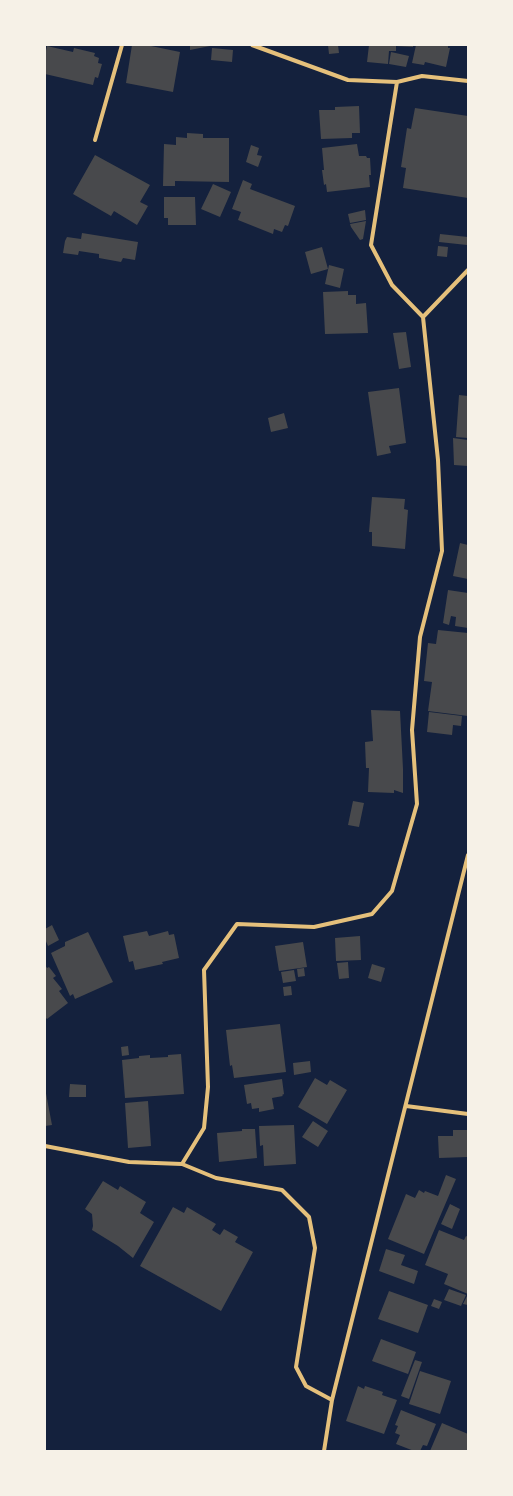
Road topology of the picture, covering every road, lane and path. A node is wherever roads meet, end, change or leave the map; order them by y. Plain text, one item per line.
1 (122, 45) edge
2 (252, 45) edge
3 (468, 81) edge
4 (397, 82) junction
5 (95, 140) dead end
6 (468, 270) edge
7 (422, 317) junction
8 (468, 855) edge
9 (406, 1106) junction
10 (468, 1114) edge
11 (45, 1146) edge
12 (182, 1164) junction
13 (332, 1400) junction
14 (324, 1451) edge

1 - 5 street
2 - 4 street
3 - 4 street
4 - 7 street
6 - 7 street
7 - 12 street
8 - 9 street
9 - 10 street
9 - 13 street
11 - 12 street
12 - 13 street
13 - 14 street

